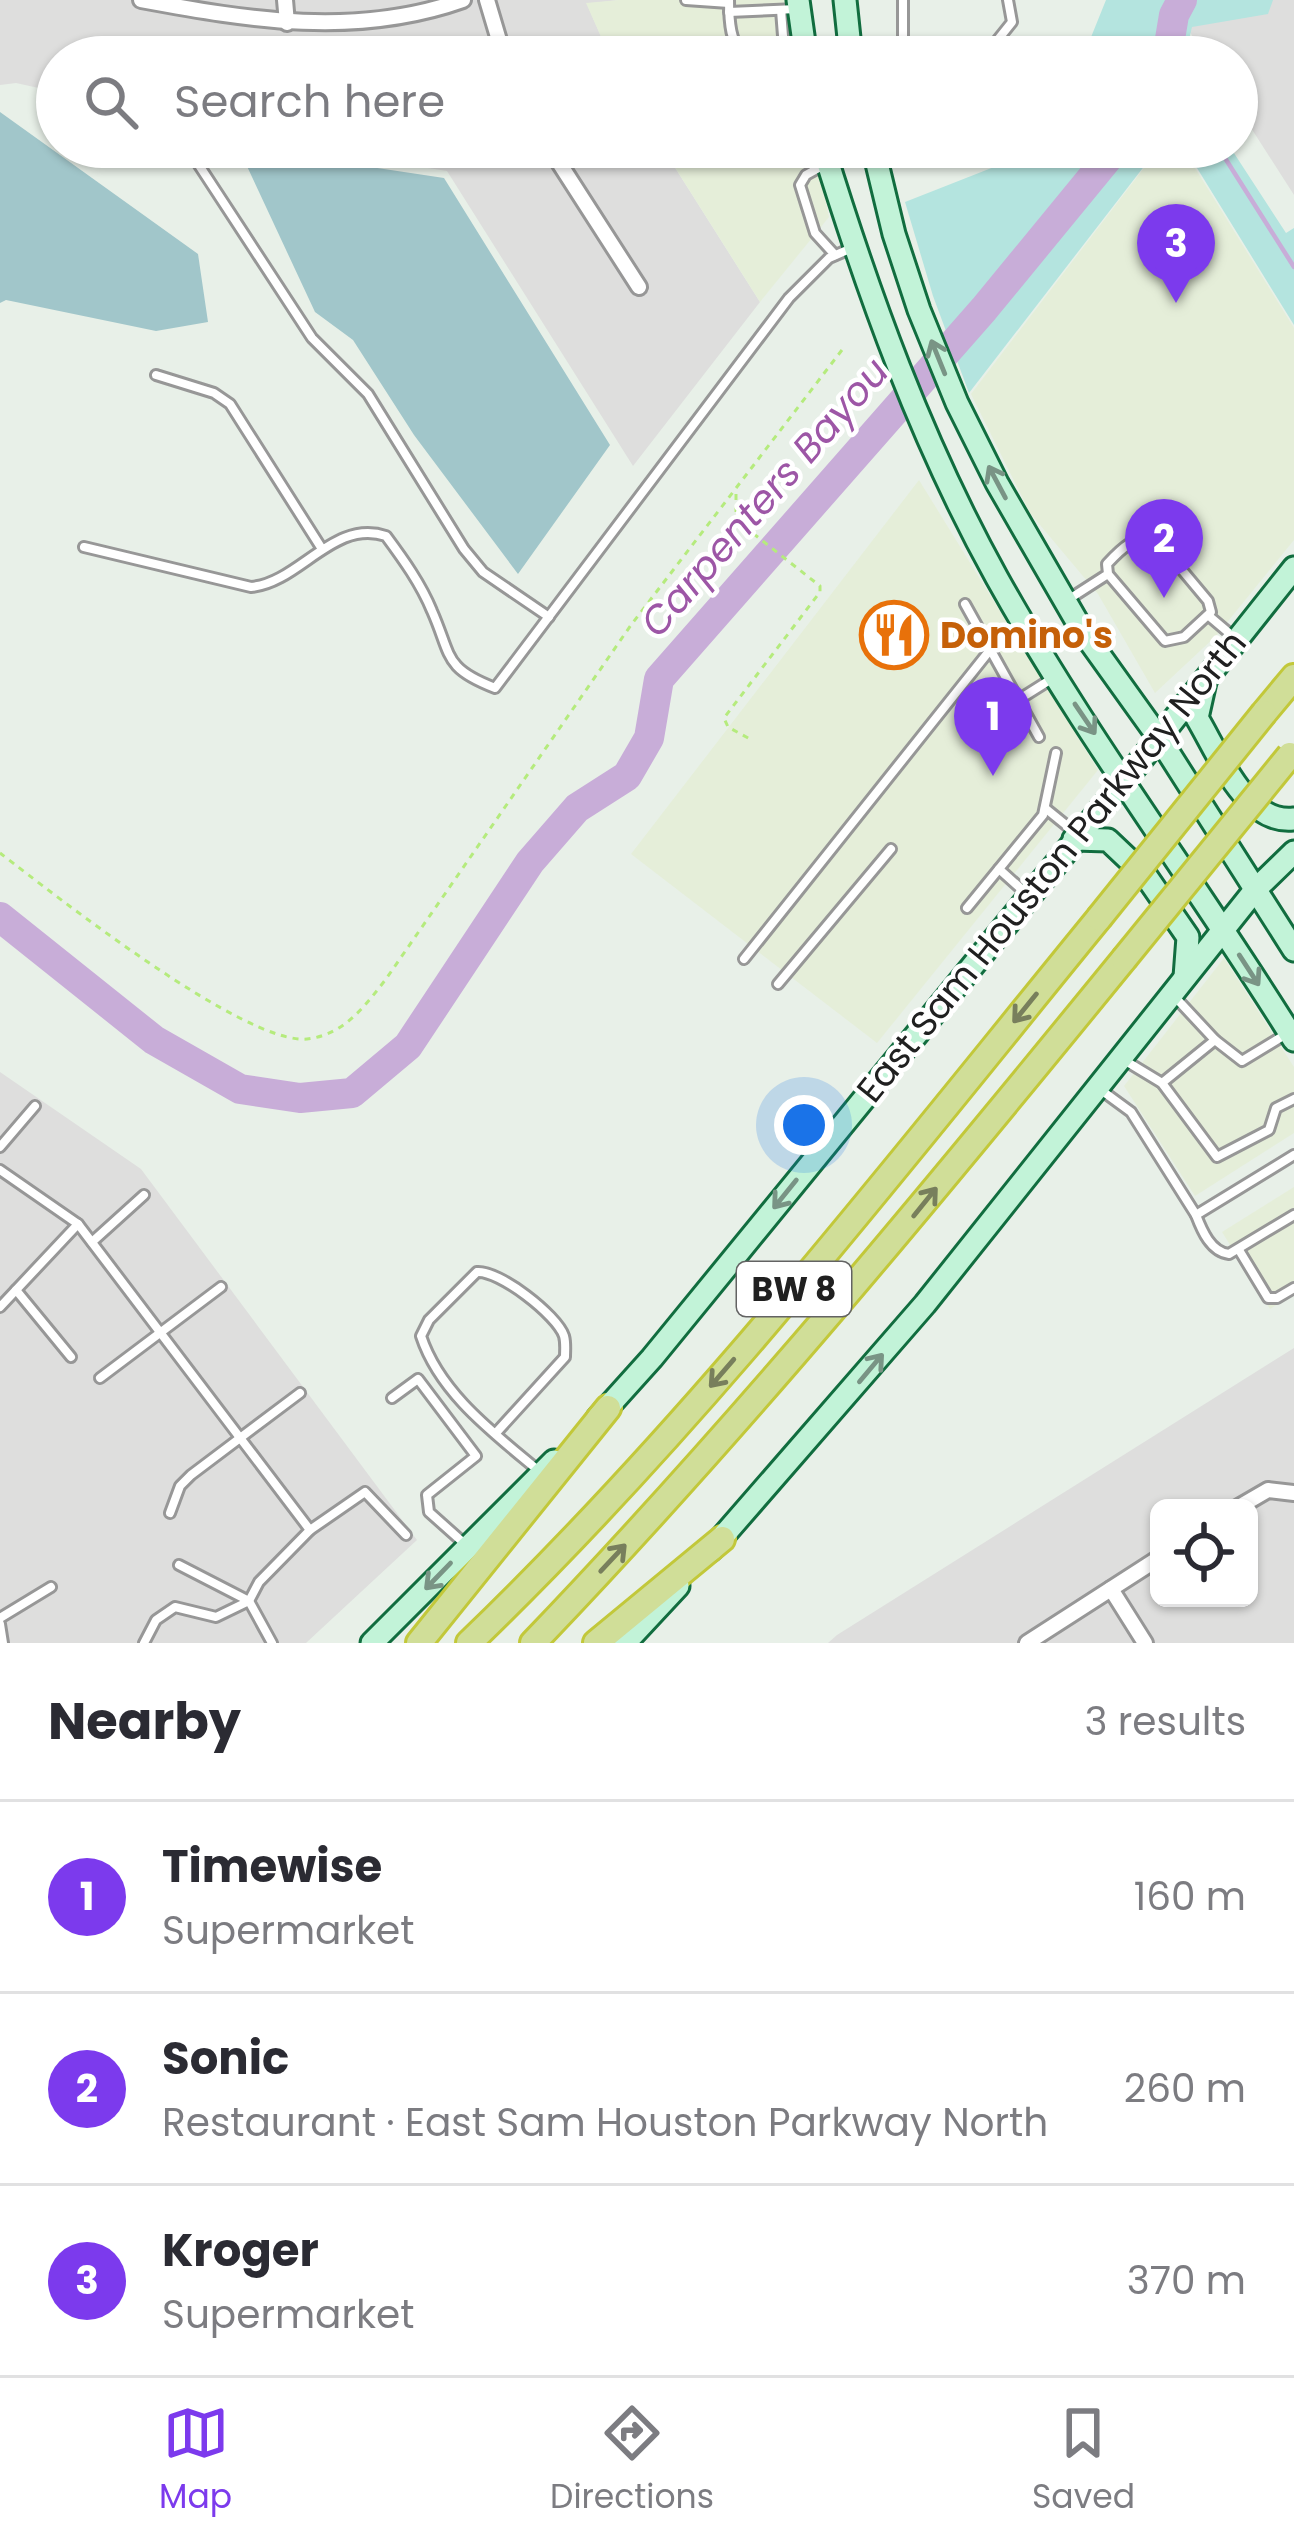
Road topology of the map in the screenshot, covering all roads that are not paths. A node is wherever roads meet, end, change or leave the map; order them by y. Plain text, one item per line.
1 (141, 0) edge
2 (285, 0) edge
3 (463, 0) edge
4 (487, 0) edge
5 (686, 0) edge
6 (844, 0) edge
7 (903, 0) edge
8 (1008, 0) edge
9 (730, 5) edge
10 (793, 6) edge
11 (287, 23) junction
12 (498, 36) edge
13 (731, 36) edge
14 (796, 36) edge
15 (848, 36) edge
16 (903, 36) edge
17 (1001, 36) edge
18 (201, 168) edge
19 (562, 168) edge
20 (813, 168) edge
21 (828, 168) edge
22 (880, 168) edge
23 (894, 234) junction
24 (844, 251) junction
25 (639, 287) dead end
26 (156, 375) dead end
27 (84, 548) dead end
28 (322, 549) junction
29 (1294, 568) edge
30 (1108, 574) junction
31 (1065, 602) junction
32 (964, 604) dead end
33 (1209, 616) junction
34 (549, 617) junction
35 (1237, 638) junction
36 (990, 650) junction
37 (1057, 676) junction
38 (1207, 676) junction
39 (1294, 677) edge
40 (1018, 700) junction
41 (1039, 737) dead end
42 (1159, 739) junction
43 (1056, 753) dead end
44 (1292, 753) edge
45 (1125, 779) junction
46 (1045, 808) junction
47 (1294, 819) edge
48 (1076, 837) junction
49 (891, 849) dead end
50 (1294, 853) edge
51 (999, 869) junction
52 (1256, 890) junction
53 (1029, 896) junction
54 (967, 908) dead end
55 (1223, 931) junction
56 (1291, 938) edge
57 (744, 959) dead end
58 (778, 984) dead end
59 (1178, 985) junction
60 (1292, 1036) edge
61 (1215, 1040) junction
62 (1120, 1057) junction
63 (1162, 1083) junction
64 (1097, 1087) junction
65 (1294, 1099) edge
66 (35, 1106) dead end
67 (0, 1147) edge
68 (1294, 1155) edge
69 (0, 1170) edge
70 (144, 1195) dead end
71 (1196, 1215) junction
72 (1294, 1215) edge
73 (78, 1224) junction
74 (92, 1242) junction
75 (1239, 1250) junction
76 (221, 1287) dead end
77 (1294, 1288) edge
78 (16, 1290) junction
79 (0, 1307) edge
80 (159, 1331) junction
81 (70, 1357) dead end
82 (100, 1378) dead end
83 (300, 1393) dead end
84 (392, 1398) dead end
85 (608, 1408) junction
86 (495, 1434) junction
87 (238, 1436) junction
88 (541, 1473) junction
89 (1288, 1492) edge
90 (1252, 1499) edge
91 (170, 1513) dead end
92 (310, 1530) junction
93 (406, 1535) dead end
94 (722, 1539) junction
95 (467, 1546) junction
96 (1150, 1564) edge
97 (179, 1565) dead end
98 (51, 1587) dead end
99 (1111, 1589) junction
100 (249, 1601) junction
101 (0, 1621) edge
102 (3, 1643) edge
103 (144, 1643) edge
104 (275, 1643) edge
105 (372, 1643) edge
106 (419, 1643) edge
107 (469, 1643) edge
108 (532, 1643) edge
109 (596, 1643) edge
110 (625, 1643) edge
111 (1027, 1643) edge
112 (1145, 1643) edge

1 - 11 street
2 - 11 street
3 - 11 street
4 - 12 street
5 - 9 lane
6 - 15 main road
7 - 16 lane
8 - 17 lane
9 - 10 lane
9 - 13 lane
10 - 14 main road
18 - 34 lane
19 - 25 street
20 - 24 lane
21 - 24 main road
22 - 23 main road
23 - 24 main road
31 -> 23 main road
24 - 34 lane
24 - 37 main road
26 - 28 lane
27 - 28 lane
28 - 34 lane
29 - 35 main road, East Sam Houston Parkway North / BW 8
30 - 31 lane
30 - 33 lane
30 - 33 lane
31 - 42 main road
32 - 36 lane
33 - 35 lane
35 - 38 main road, East Sam Houston Parkway North / BW 8
36 - 40 lane
36 - 57 lane
37 - 40 lane
37 -> 45 main road
38 - 42 main road, East Sam Houston Parkway North / BW 8
38 - 47 main road
39 -> 107 highway, East Sam Houston Parkway North / BW 8, bridge
40 - 41 lane
42 - 45 main road, East Sam Houston Parkway North / BW 8
42 - 52 main road
43 - 46 lane
108 -> 44 highway, BW 8, bridge
45 - 48 main road, East Sam Houston Parkway North / BW 8
45 - 55 main road
46 - 48 lane
46 - 51 lane
48 - 53 main road, East Sam Houston Parkway North / BW 8
48 - 59 main road
49 - 58 lane
50 - 52 main road, BW 8
51 - 53 lane
51 - 54 lane
52 - 55 main road, BW 8
52 - 56 main road
53 -> 85 main road, East Sam Houston Parkway North / BW 8
55 - 59 main road, BW 8
55 -> 60 main road
59 - 61 lane
59 - 62 main road, BW 8
60 - 61 lane
61 - 63 lane
62 - 63 lane
62 - 64 main road, BW 8
63 - 65 lane
64 - 71 lane
94 -> 64 main road, BW 8
66 - 67 lane
68 - 71 lane
69 - 73 lane
70 - 74 lane
71 - 75 lane
72 - 75 lane
73 - 74 lane
73 - 78 lane
74 - 80 lane
75 - 77 lane
76 - 80 lane
78 - 79 lane
78 - 81 lane
80 - 82 lane
80 - 87 lane
83 - 87 lane
84 - 95 lane
85 - 88 main road, East Sam Houston Parkway North / BW 8
85 - 106 highway
86 - 86 lane
86 - 88 lane
87 - 91 lane
87 - 92 lane
88 - 95 main road, East Sam Houston Parkway North / BW 8
89 - 90 street
92 - 93 lane
92 - 100 lane
94 - 109 highway
94 - 110 main road, BW 8
95 -> 105 main road, East Sam Houston Parkway North / BW 8
96 - 99 street
97 - 100 lane
98 - 101 lane
99 - 111 street
99 - 112 street
100 - 103 lane
100 - 104 lane
101 - 102 lane

